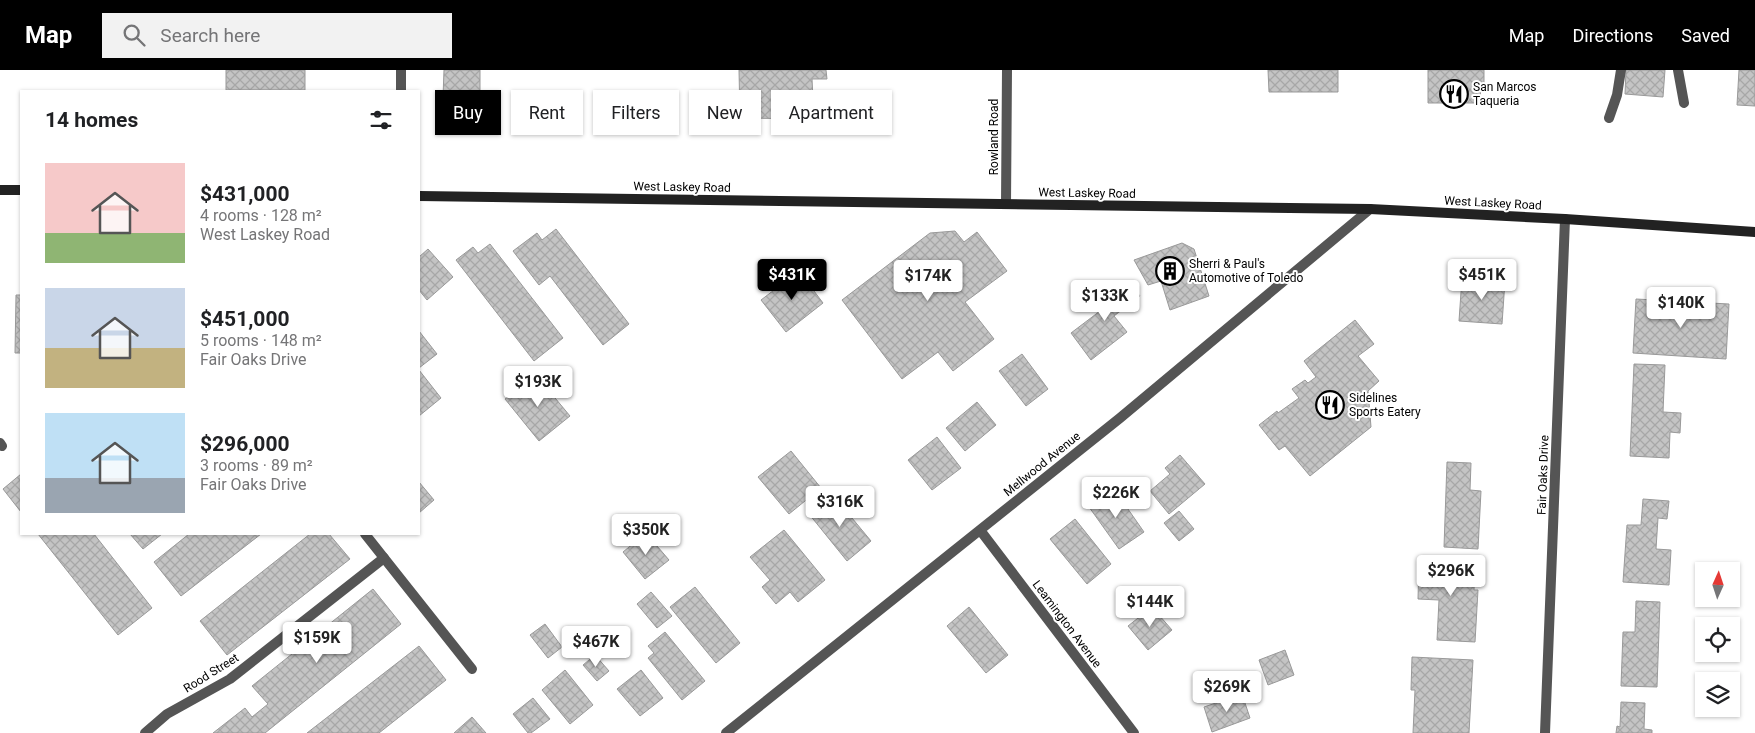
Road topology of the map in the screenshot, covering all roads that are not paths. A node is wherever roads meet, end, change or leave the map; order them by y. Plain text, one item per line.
1 (402, 70) edge
2 (1007, 70) edge
3 (1621, 70) edge
4 (1678, 70) edge
5 (401, 90) edge
6 (1684, 103) dead end
7 (1609, 118) dead end
8 (0, 190) edge
9 (20, 190) edge
10 (420, 196) edge
11 (1006, 204) junction
12 (1370, 209) junction
13 (1565, 219) junction
14 (1755, 232) edge
15 (980, 530) junction
16 (366, 535) edge
17 (384, 558) junction
18 (472, 669) dead end
19 (144, 733) edge
20 (726, 733) edge
21 (1134, 733) edge
22 (1545, 733) edge

1 - 5 street
2 - 11 street, Rowland Road
3 - 7 street
4 - 6 street
8 - 9 main road
10 - 11 main road, West Laskey Road
11 - 12 main road, West Laskey Road
12 - 13 main road, West Laskey Road
12 - 15 street, Mellwood Avenue
13 - 14 main road, West Laskey Road
13 - 22 street, Fair Oaks Drive
15 - 20 street, Mellwood Avenue
15 - 21 street, Leamington Avenue
16 - 17 street
17 - 18 street
17 - 19 street, Rood Street

